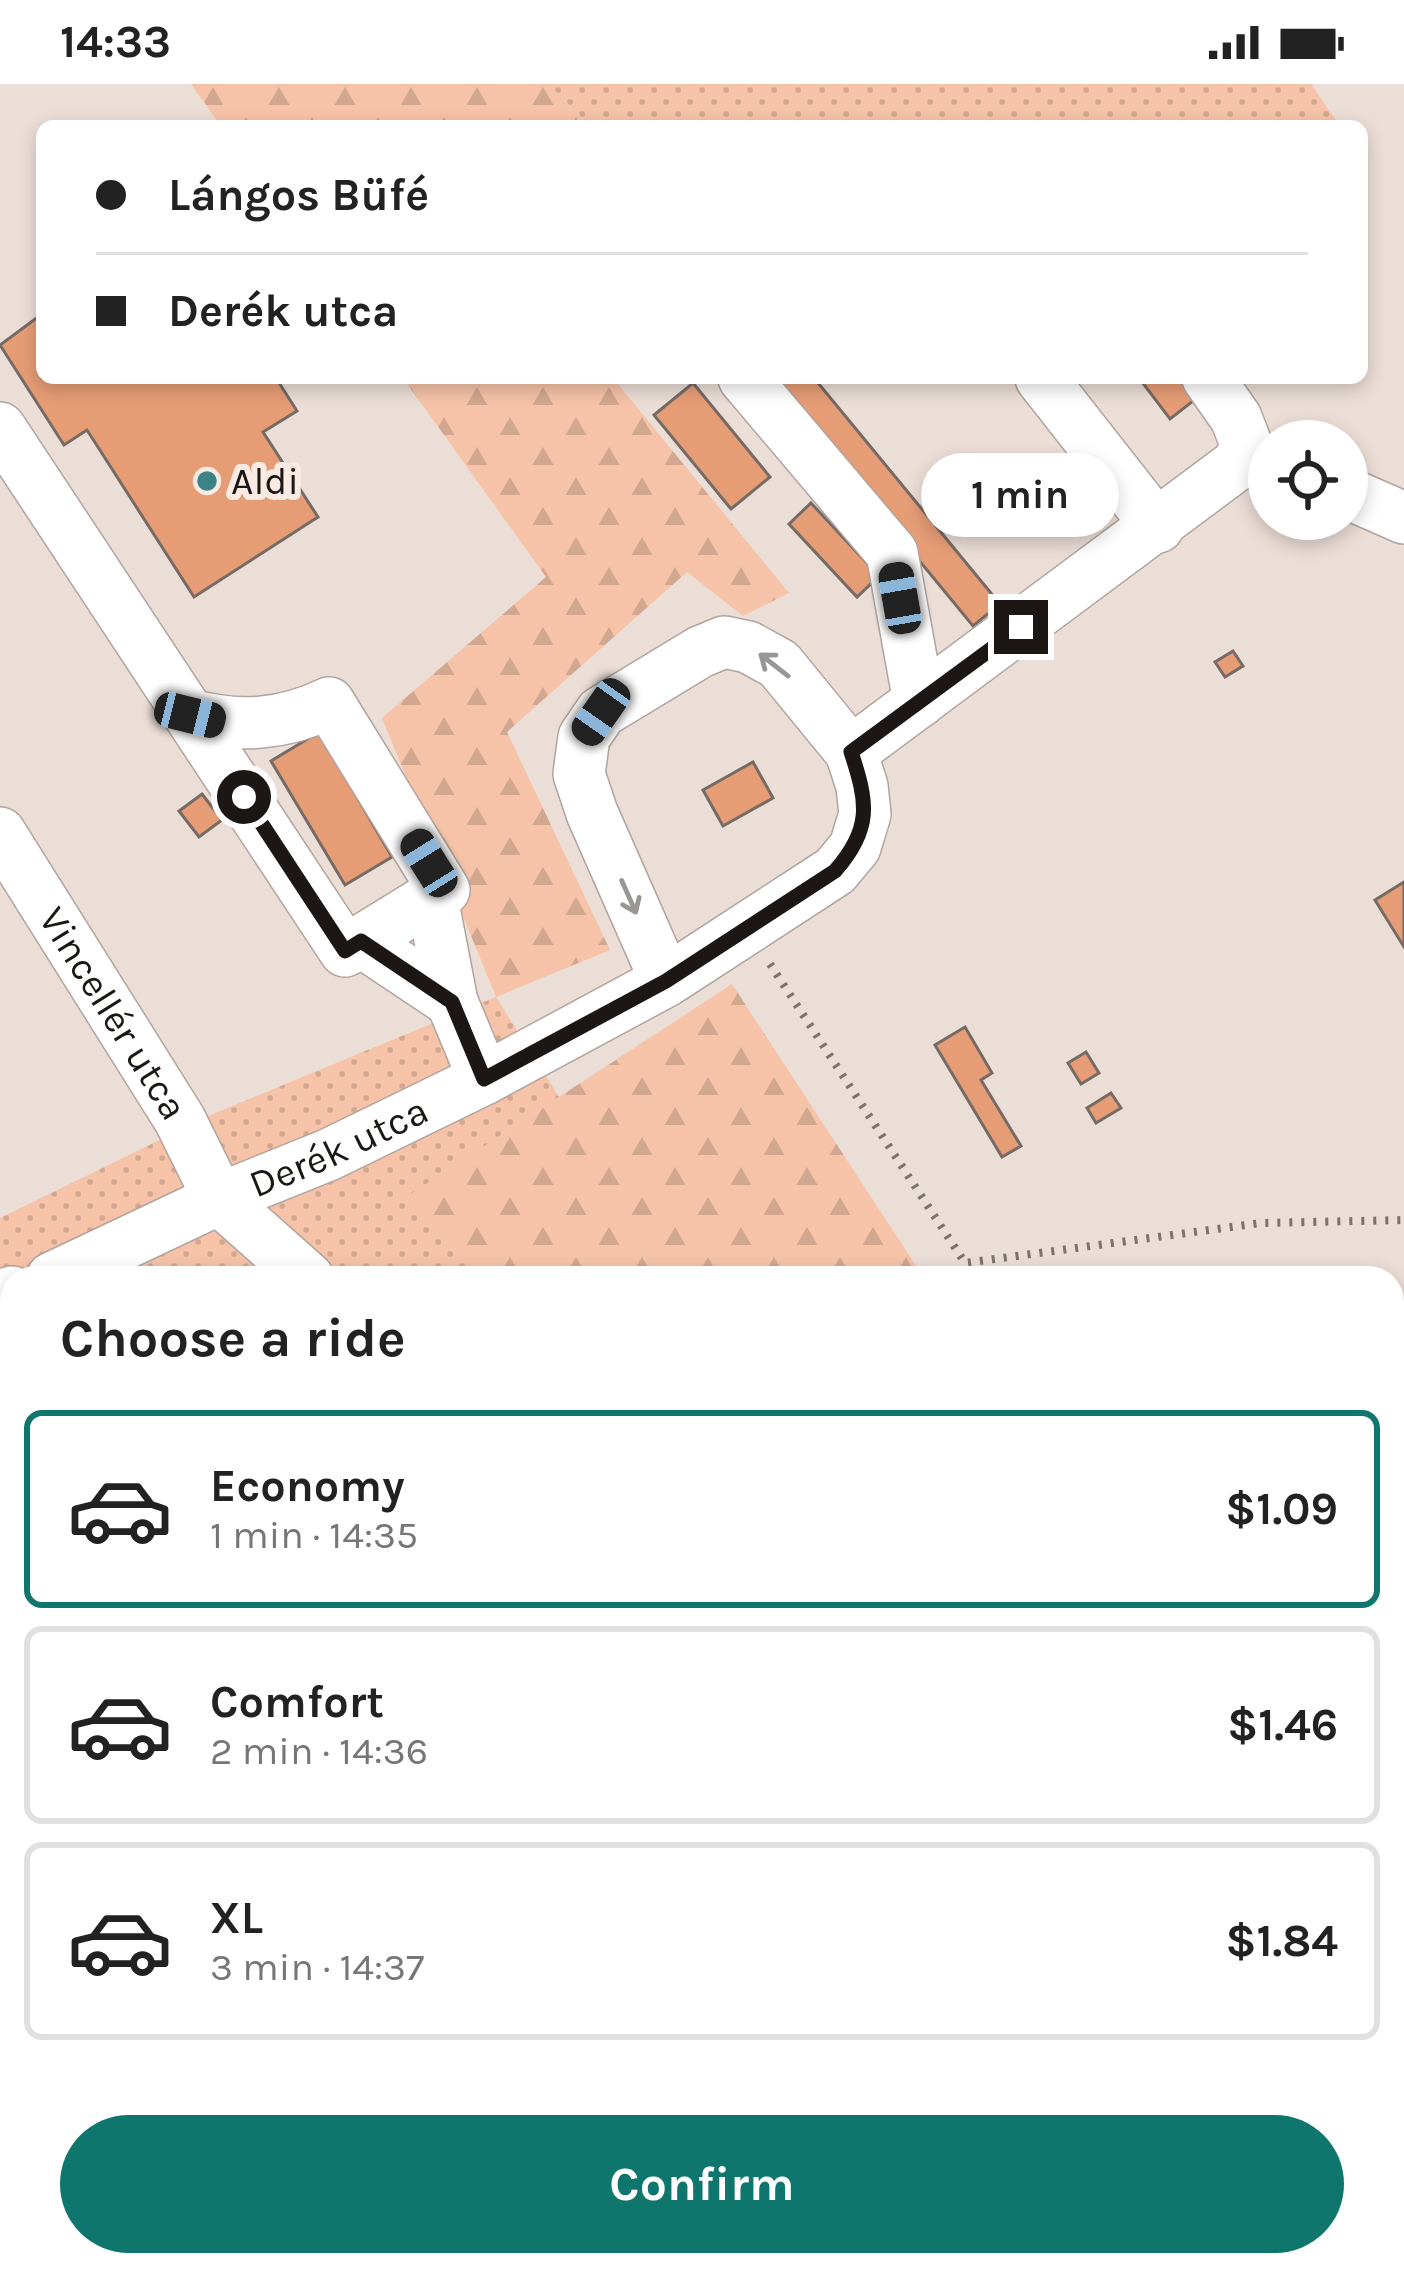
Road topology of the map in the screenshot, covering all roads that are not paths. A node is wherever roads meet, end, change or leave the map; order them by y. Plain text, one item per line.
1 (749, 384) edge
2 (1046, 384) edge
3 (1212, 384) edge
4 (0, 428) edge
5 (1248, 450) edge
6 (1248, 460) edge
7 (1368, 502) edge
8 (1404, 518) edge
9 (1158, 527) junction
10 (919, 702) junction
11 (190, 715) junction
12 (851, 752) junction
13 (0, 833) edge
14 (432, 898) junction
15 (361, 941) junction
16 (666, 981) junction
17 (452, 1002) junction
18 (484, 1079) junction
19 (219, 1198) junction
20 (77, 1266) edge
21 (295, 1266) edge

1 - 10 street
2 - 9 street
3 - 5 street
4 - 11 street
6 - 9 street
7 - 8 street
9 - 10 street
10 - 12 street
11 - 14 street
11 - 15 street
12 - 16 street, Derék utca
12 -> 16 street
13 - 19 street, Vincellér utca
14 - 15 street
14 - 17 street
15 - 17 street
16 - 18 street, Derék utca
17 - 18 street
18 - 19 street, Derék utca
19 - 20 street, Derék utca
19 - 21 street

